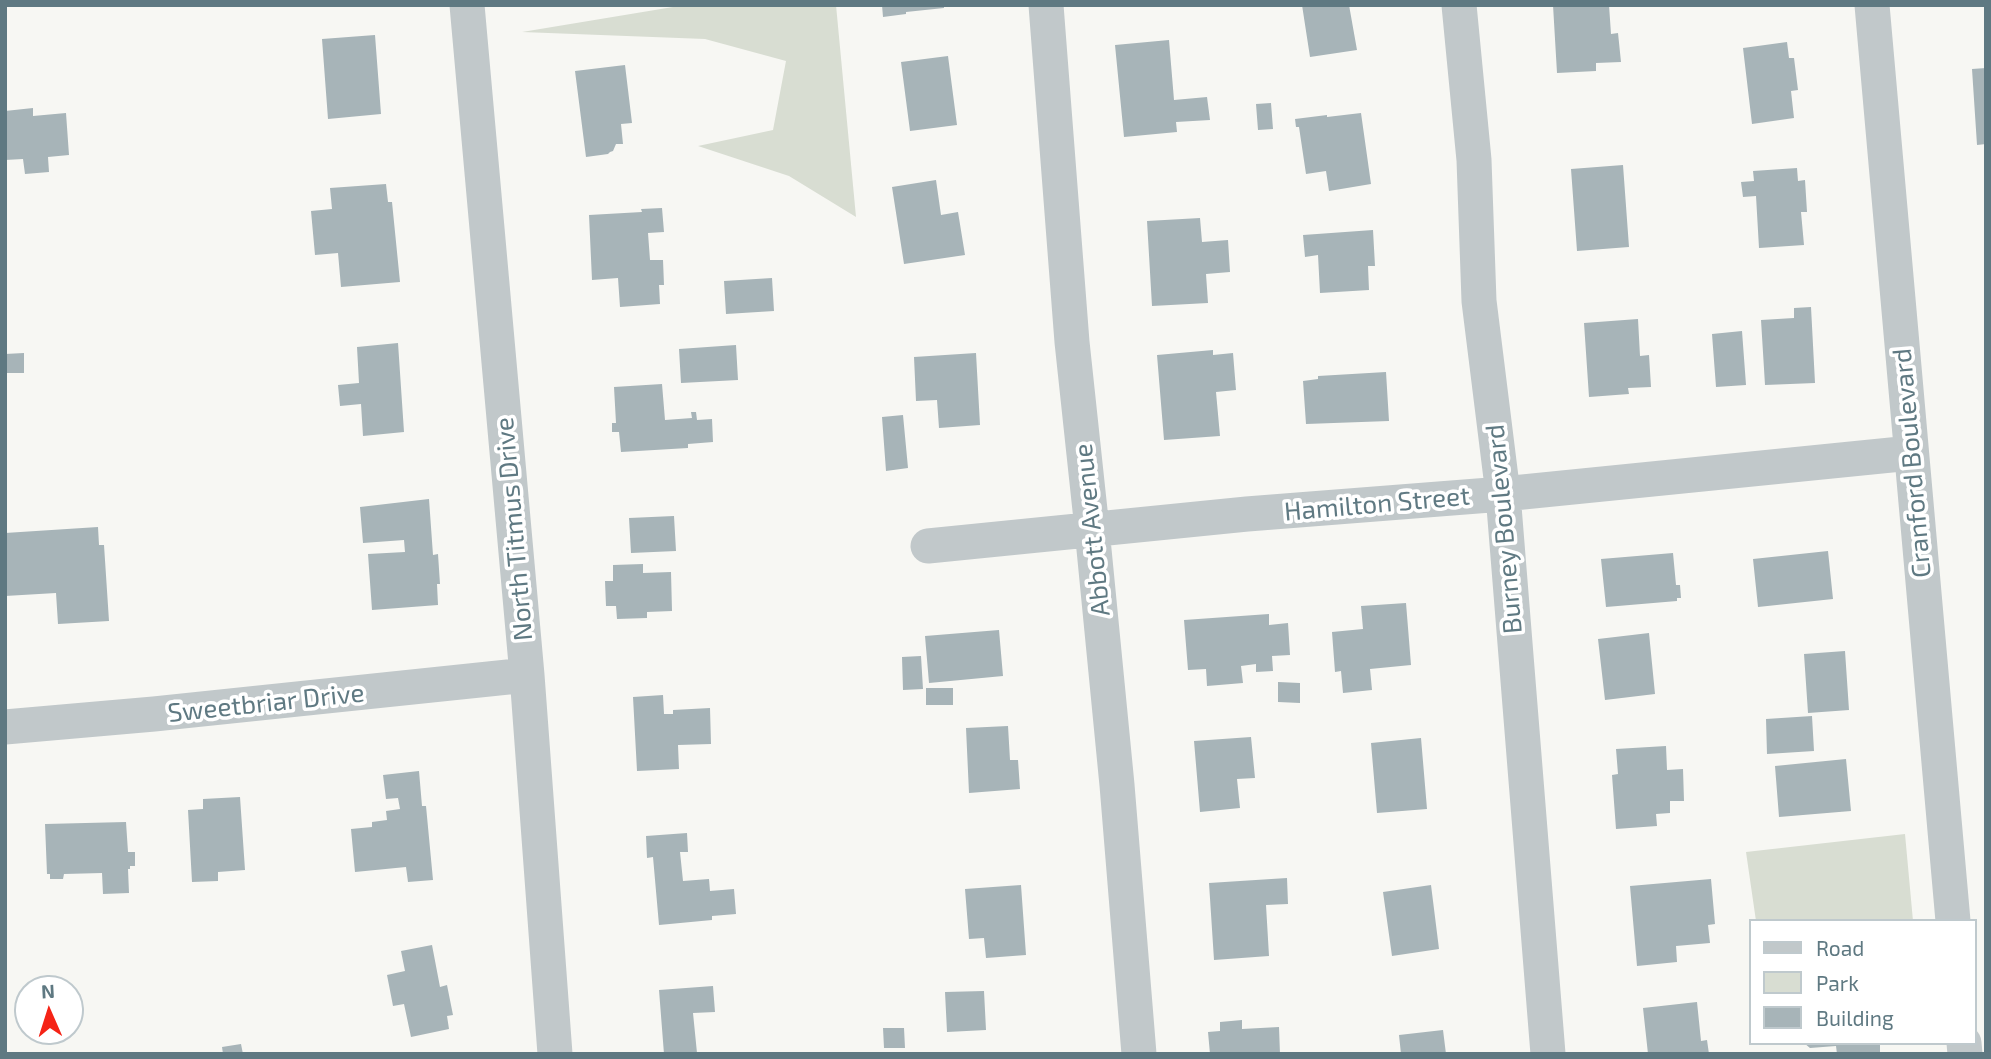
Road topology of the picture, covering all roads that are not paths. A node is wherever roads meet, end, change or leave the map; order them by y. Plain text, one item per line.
1 (467, 5) edge
2 (1046, 5) edge
3 (1459, 5) edge
4 (1872, 5) edge
5 (1910, 453) junction
6 (1503, 494) junction
7 (1093, 529) junction
8 (928, 546) dead end
9 (527, 675) junction
10 (5, 727) edge
11 (1953, 919) edge
12 (555, 1054) edge
13 (1139, 1054) edge
14 (1548, 1054) edge

1 - 9 street, North Titmus Drive
2 - 7 street, Abbott Avenue
3 - 6 street, Burney Boulevard
4 - 5 street, Cranford Boulevard
5 - 6 street, Hamilton Street
5 - 11 street, Cranford Boulevard
6 - 7 street, Hamilton Street
6 - 14 street, Burney Boulevard
7 - 8 street, Hamilton Street
7 - 13 street, Abbott Avenue
9 - 10 street, Sweetbriar Drive
9 - 12 street, North Titmus Drive

